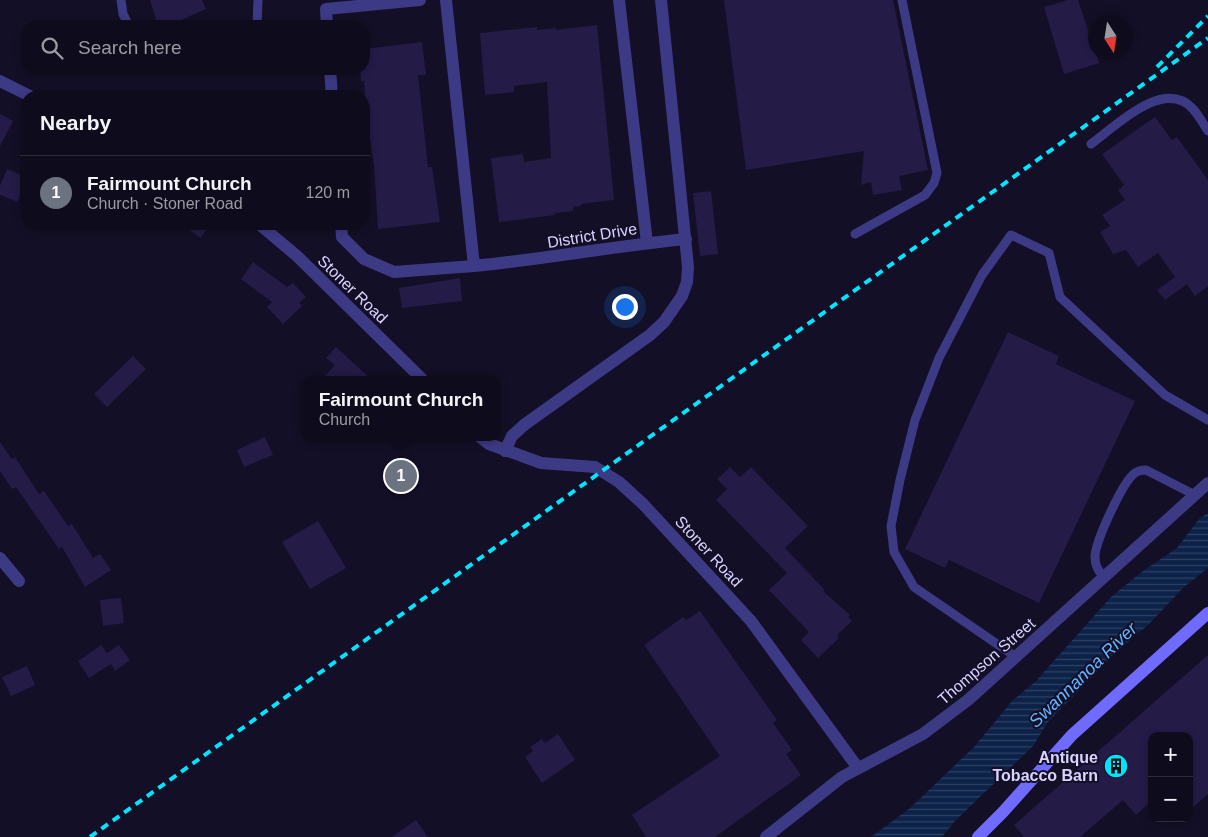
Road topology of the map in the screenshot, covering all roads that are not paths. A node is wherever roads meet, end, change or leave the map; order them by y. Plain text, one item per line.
1 (121, 0) edge
2 (258, 0) edge
3 (420, 0) edge
4 (446, 0) edge
5 (619, 0) edge
6 (661, 0) edge
7 (902, 0) edge
8 (368, 2) edge
9 (324, 4) edge
10 (126, 20) edge
11 (257, 20) edge
12 (326, 20) edge
13 (330, 75) edge
14 (0, 81) edge
15 (332, 90) edge
16 (20, 91) edge
17 (1208, 131) edge
18 (1091, 144) dead end
19 (266, 230) edge
20 (341, 230) edge
21 (856, 234) dead end
22 (686, 239) junction
23 (647, 242) junction
24 (474, 266) junction
25 (420, 376) edge
26 (1208, 420) edge
27 (485, 441) edge
28 (505, 451) junction
29 (1208, 483) edge
30 (1195, 495) junction
31 (0, 558) edge
32 (1104, 578) junction
33 (19, 581) dead end
34 (1208, 613) edge
35 (1016, 657) junction
36 (858, 768) junction
37 (766, 837) edge
38 (978, 837) edge

1 - 10 lane
2 - 11 lane
3 - 8 street
4 - 24 street
5 - 23 street
6 - 22 street
7 - 21 lane
8 - 9 street
9 - 12 street
13 - 15 street
14 - 16 street
17 - 18 lane
19 - 25 street, Stoner Road
20 - 24 street, District Drive
22 - 23 street, District Drive
22 - 28 street
23 - 24 street, District Drive
26 - 35 lane
27 - 28 street, Stoner Road
28 - 36 street, Stoner Road
29 - 30 street, Thompson Street
30 - 32 street, Thompson Street
30 - 32 lane
31 - 33 street
32 - 35 street, Thompson Street
34 - 38 main road
35 - 36 street, Thompson Street
36 - 37 street, Thompson Street

